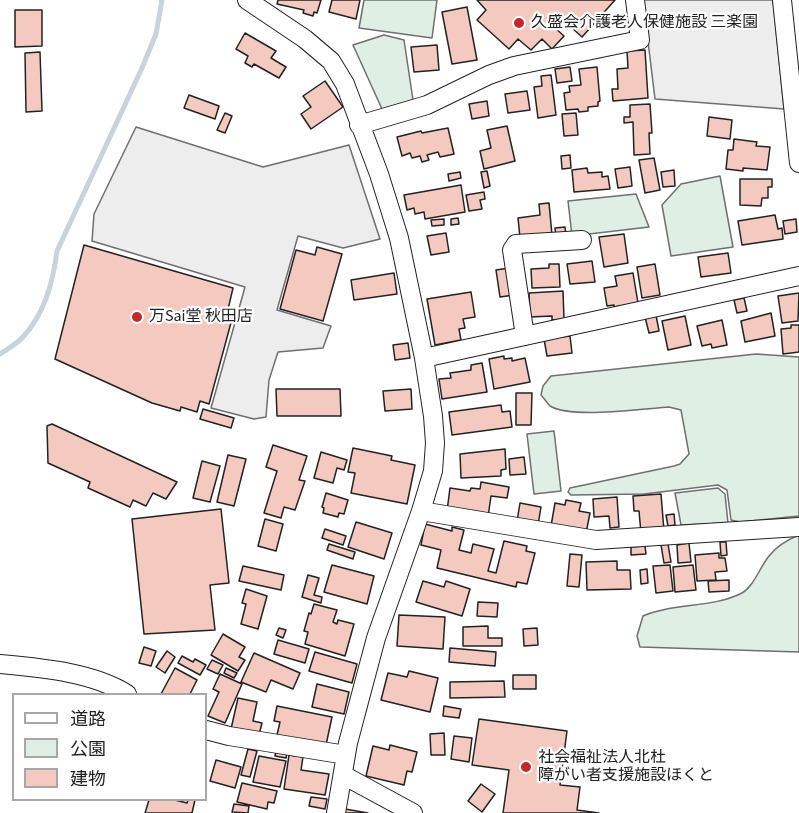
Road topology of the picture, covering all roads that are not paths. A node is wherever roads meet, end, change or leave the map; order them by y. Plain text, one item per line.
1 (248, 0) edge
2 (635, 0) edge
3 (782, 0) edge
4 (359, 125) junction
5 (799, 163) edge
6 (582, 240) dead end
7 (799, 276) edge
8 (525, 336) junction
9 (424, 358) junction
10 (421, 511) junction
11 (799, 526) edge
12 (0, 664) edge
13 (125, 693) edge
14 (207, 730) edge
15 (346, 755) junction
16 (343, 775) junction
17 (336, 813) edge
18 (413, 813) edge

1 - 4 street
2 - 4 street
3 - 5 street
4 - 9 street
6 - 8 street
7 - 8 street
8 - 9 street
9 - 10 street
10 - 11 street
10 - 15 street
12 - 13 street
14 - 15 street
15 - 16 street
16 - 17 street
16 - 18 street

